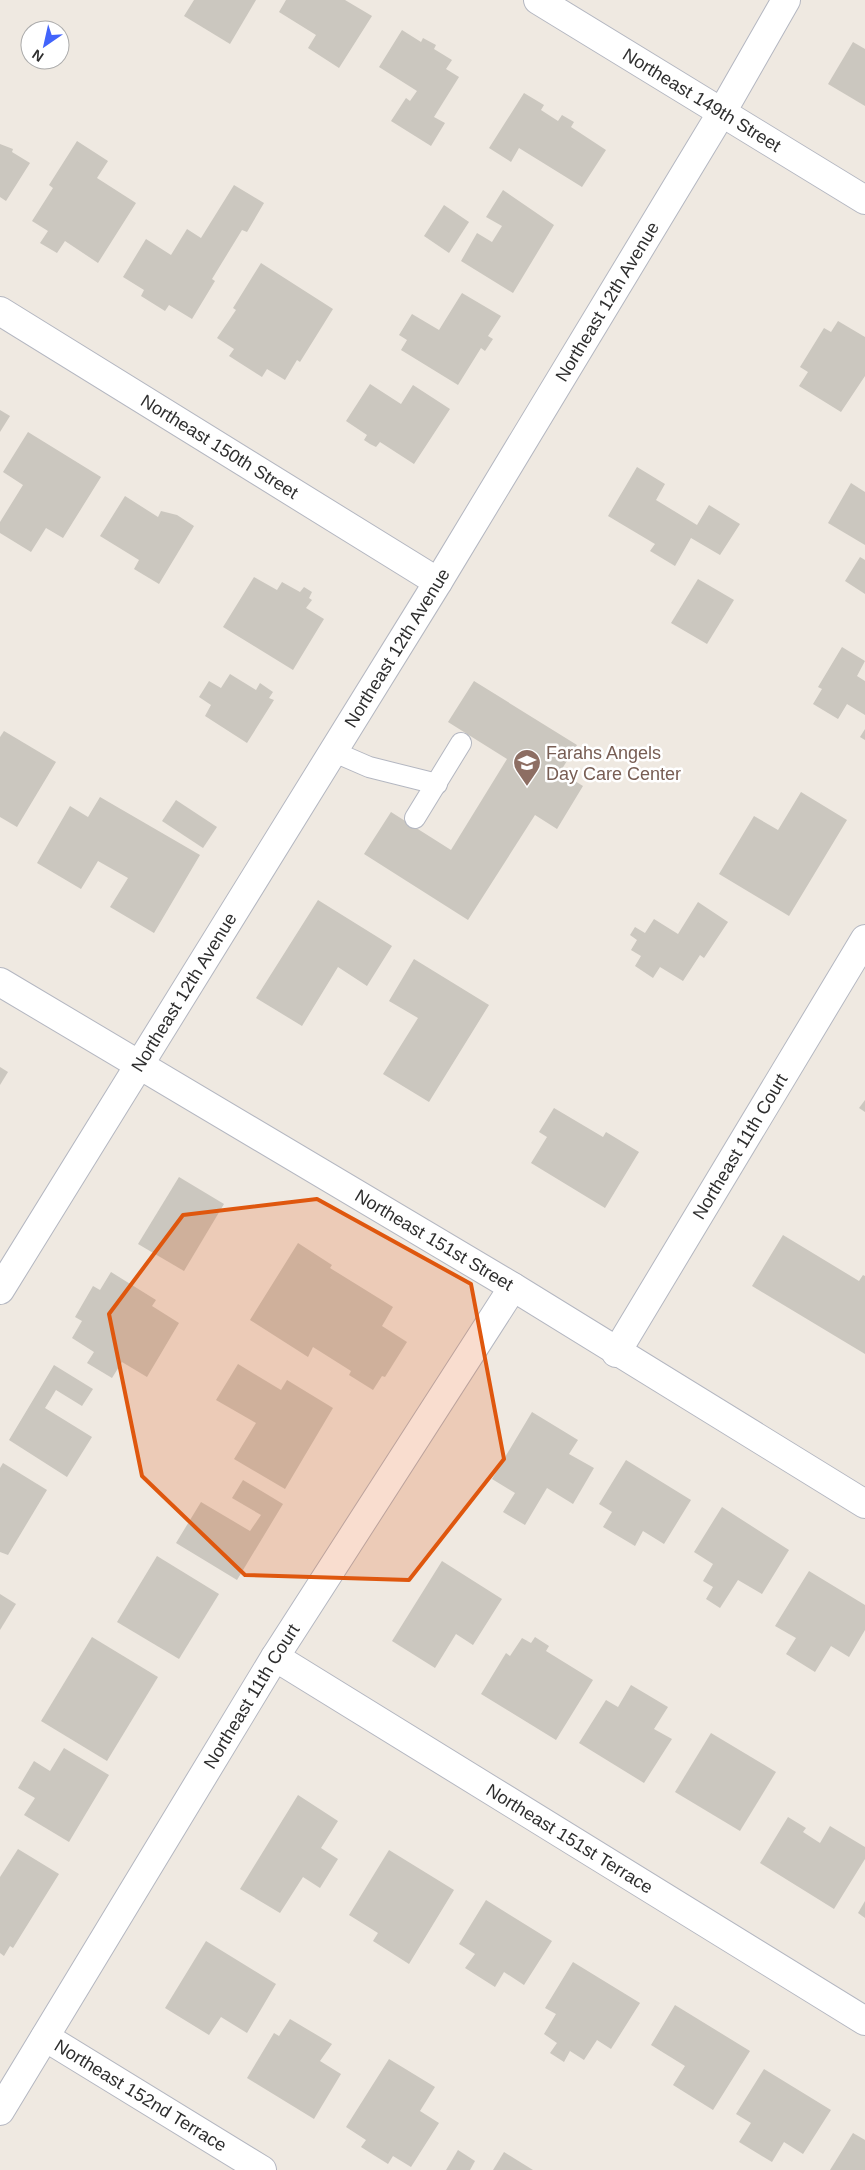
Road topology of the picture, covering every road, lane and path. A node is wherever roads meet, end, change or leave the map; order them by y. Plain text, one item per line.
1 (538, 0) edge
2 (786, 0) edge
3 (722, 112) junction
4 (865, 200) edge
5 (0, 311) edge
6 (438, 582) junction
7 (461, 743) dead end
8 (332, 750) junction
9 (437, 784) junction
10 (415, 818) dead end
11 (865, 939) edge
12 (0, 982) edge
13 (142, 1065) junction
14 (513, 1287) junction
15 (1, 1288) edge
16 (616, 1353) junction
17 (865, 1504) edge
18 (275, 1657) junction
19 (865, 2020) edge
20 (45, 2037) junction
21 (0, 2111) edge
22 (262, 2170) edge

1 - 3 street, Northeast 149th Street
2 - 3 street, Northeast 12th Avenue
3 - 4 street, Northeast 149th Street
3 - 6 street, Northeast 12th Avenue
5 - 6 street, Northeast 150th Street
6 - 8 street, Northeast 12th Avenue
7 - 9 lane
8 - 9 lane
8 - 13 street, Northeast 12th Avenue
9 - 10 lane
11 - 16 street, Northeast 11th Court
12 - 13 street, Northeast 151st Street
13 - 14 street, Northeast 151st Street
13 - 15 street, Northeast 12th Avenue
14 - 16 street, Northeast 151st Street
14 - 18 street, Northeast 11th Court
16 - 17 street, Northeast 151st Street
18 - 19 street, Northeast 151st Terrace
18 - 20 street, Northeast 11th Court
20 - 21 street, Northeast 11th Court
20 - 22 street, Northeast 152nd Terrace

